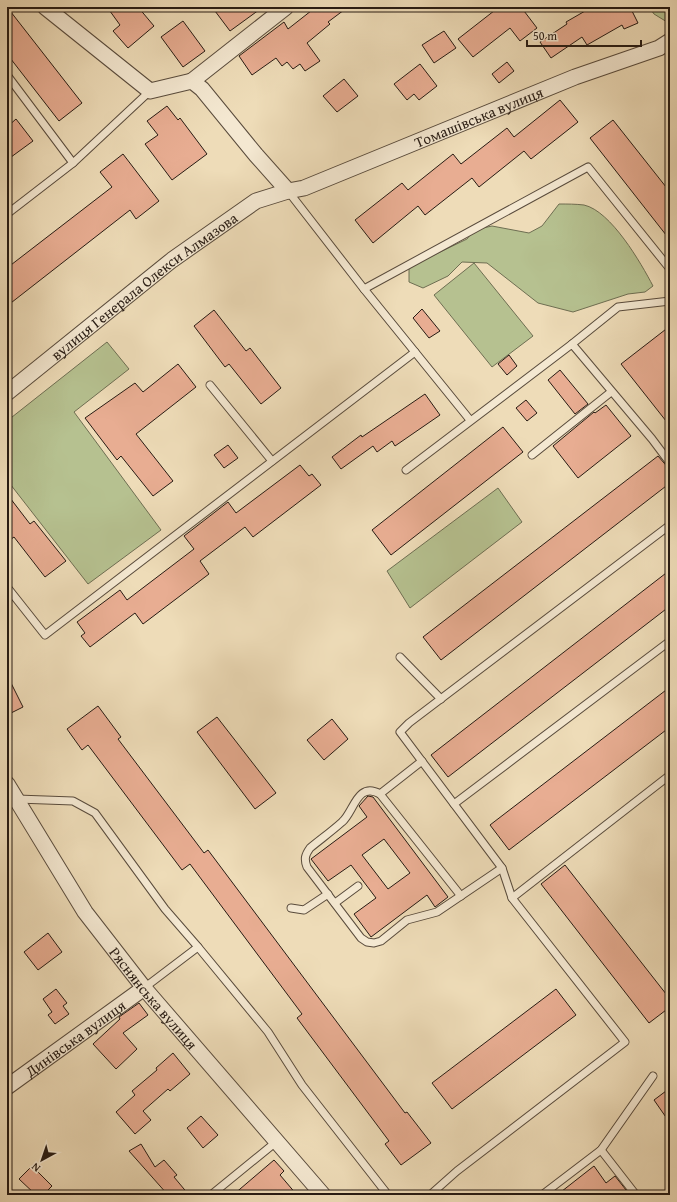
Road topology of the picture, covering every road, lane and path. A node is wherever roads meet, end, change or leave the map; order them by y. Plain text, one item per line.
1 (45, 7) edge
2 (286, 7) edge
3 (670, 41) edge
4 (7, 75) edge
5 (192, 81) junction
6 (150, 91) junction
7 (73, 163) junction
8 (288, 191) junction
9 (7, 214) edge
10 (670, 269) edge
11 (364, 289) junction
12 (670, 301) edge
13 (572, 344) junction
14 (415, 352) junction
15 (210, 385) dead end
16 (611, 392) junction
17 (7, 393) edge
18 (470, 420) junction
19 (532, 455) dead end
20 (272, 461) junction
21 (670, 463) edge
22 (406, 470) dead end
23 (670, 525) edge
24 (7, 587) edge
25 (670, 641) edge
26 (400, 657) dead end
27 (441, 699) junction
28 (422, 761) junction
29 (670, 775) edge
30 (7, 784) edge
31 (380, 794) junction
32 (17, 799) junction
33 (454, 804) junction
34 (502, 868) junction
35 (358, 886) dead end
36 (328, 894) junction
37 (461, 896) junction
38 (512, 898) junction
39 (335, 903) junction
40 (291, 908) dead end
41 (198, 947) junction
42 (144, 988) junction
43 (653, 1076) dead end
44 (7, 1087) edge
45 (276, 1142) junction
46 (601, 1150) junction
47 (212, 1195) edge
48 (323, 1195) edge
49 (388, 1195) edge
50 (430, 1195) edge
51 (542, 1195) edge
52 (636, 1195) edge

1 - 6 street
2 - 5 street
3 - 8 street, Томашівська вулиця
4 - 7 lane
5 - 6 street
5 - 8 street
6 - 7 lane
7 - 9 lane
8 - 11 lane
8 - 17 street, вулиця Генерала Олекси Алмазова
10 - 11 lane
11 - 14 lane
12 - 13 lane
13 - 16 lane
13 - 18 lane
14 - 18 lane
14 - 20 lane
15 - 20 lane
16 - 19 lane
16 - 21 lane
18 - 22 lane
20 - 24 lane
23 - 27 lane
25 - 33 lane
26 - 27 lane
27 - 28 lane
28 - 31 lane
28 - 33 lane
29 - 38 lane
30 - 32 street, Ряснянська вулиця
31 - 36 lane
31 - 37 lane
32 - 41 lane
32 - 42 street, Ряснянська вулиця
33 - 34 lane
34 - 37 lane
34 - 38 lane
35 - 39 lane
36 - 39 lane
36 - 40 lane
37 - 39 lane
38 - 50 lane
41 - 42 lane
41 - 49 lane
42 - 44 street, Динівська вулиця
42 - 45 street, Ряснянська вулиця
43 - 46 lane
45 - 47 lane
45 - 48 street, Ряснянська вулиця
46 - 51 lane
46 - 52 lane

